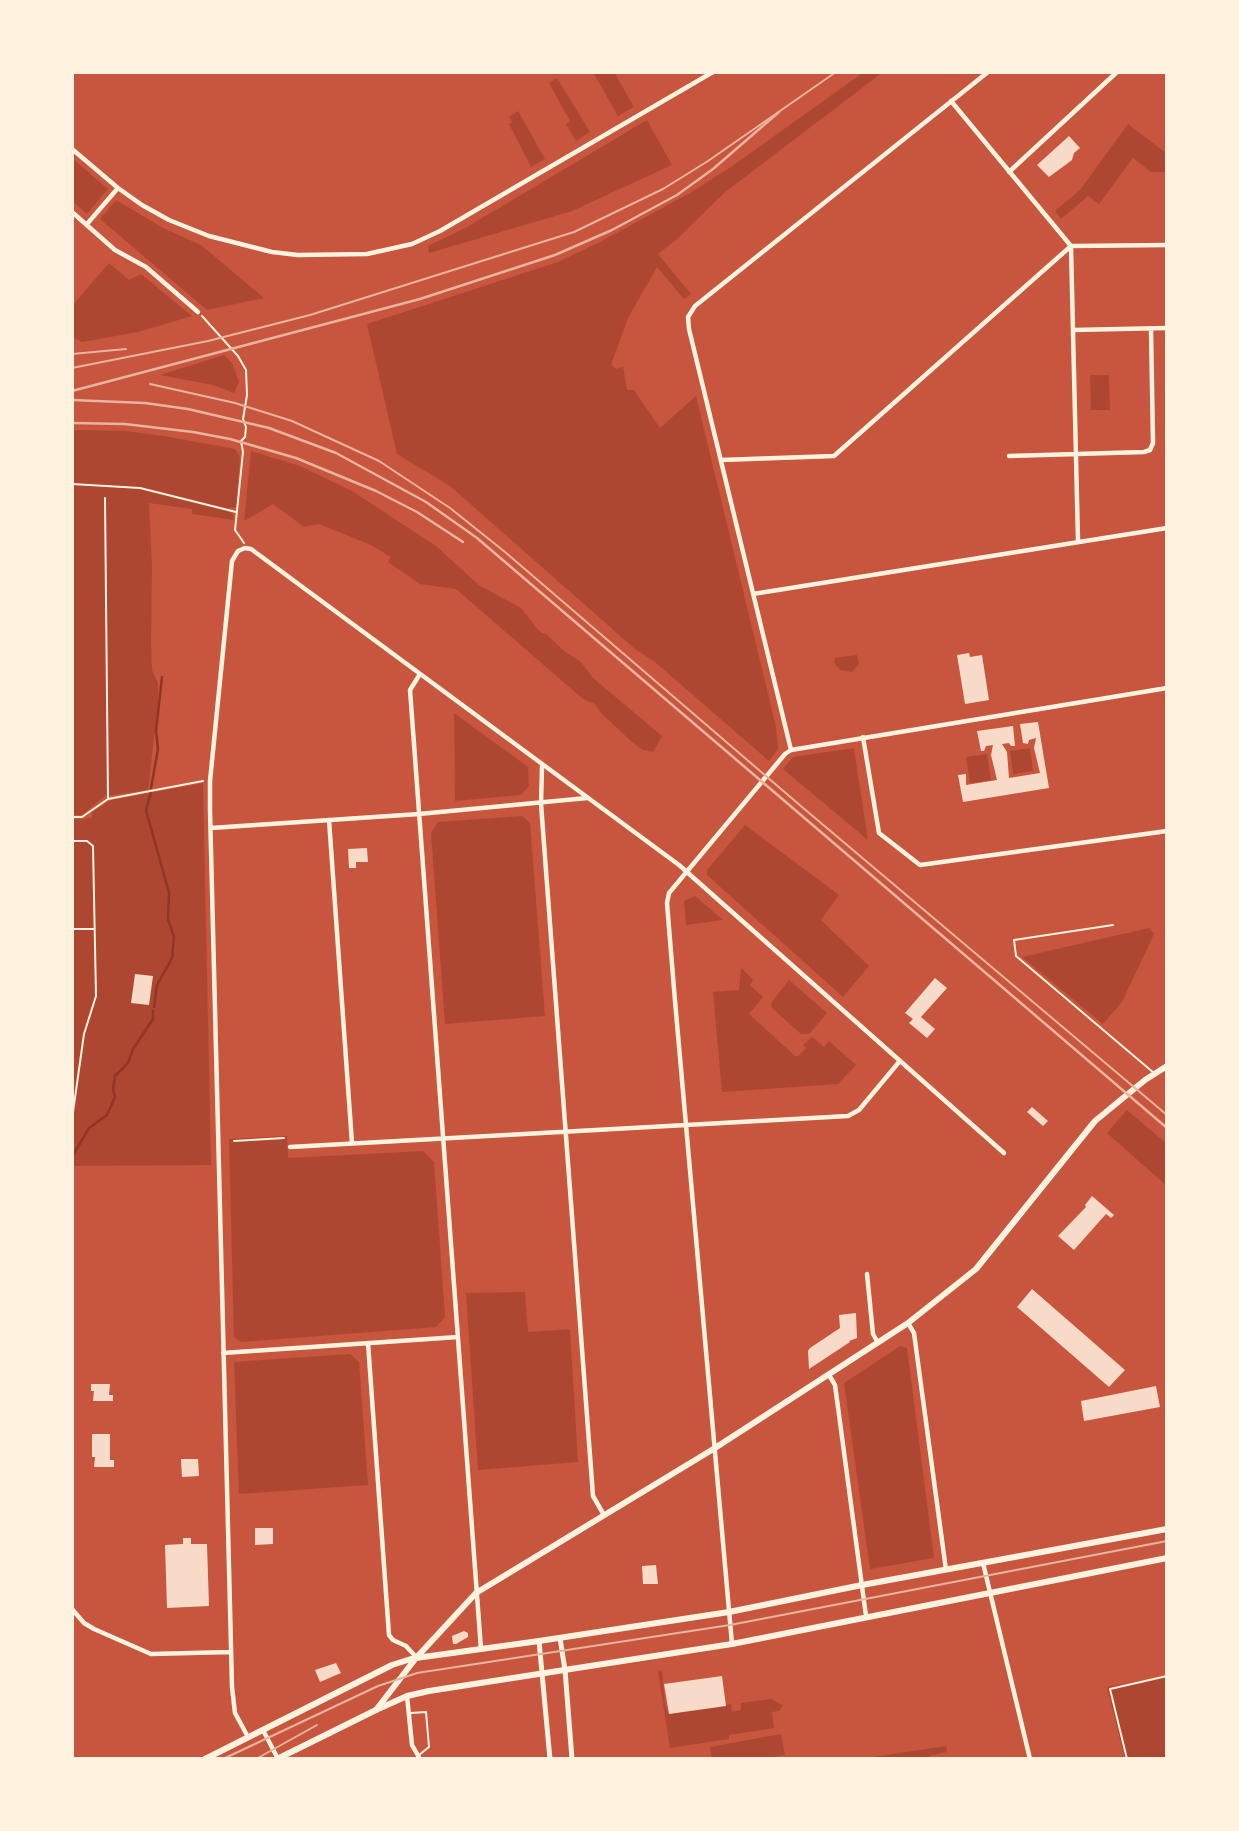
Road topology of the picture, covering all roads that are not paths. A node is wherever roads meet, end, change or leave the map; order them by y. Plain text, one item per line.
1 (713, 72) edge
2 (988, 72) edge
3 (1117, 72) edge
4 (951, 101) junction
5 (72, 149) edge
6 (1009, 172) junction
7 (118, 188) junction
8 (72, 212) edge
9 (87, 224) junction
10 (1167, 245) edge
11 (1070, 246) junction
12 (198, 312) road end
13 (1167, 328) edge
14 (1151, 329) junction
15 (1073, 330) junction
16 (1076, 453) junction
17 (1009, 456) dead end
18 (721, 460) junction
19 (1167, 528) edge
20 (1079, 541) junction
21 (753, 594) junction
22 (420, 674) junction
23 (1167, 688) edge
24 (863, 737) junction
25 (791, 750) junction
26 (542, 765) junction
27 (587, 798) junction
28 (541, 804) junction
29 (419, 814) junction
30 (329, 820) junction
31 (211, 828) junction
32 (1167, 831) edge
33 (686, 871) junction
34 (1113, 925) dead end
35 (899, 1062) junction
36 (1167, 1066) edge
37 (1155, 1074) junction
38 (687, 1126) junction
39 (565, 1132) junction
40 (443, 1138) junction
41 (352, 1143) junction
42 (290, 1147) dead end
43 (1004, 1153) dead end
44 (867, 1274) dead end
45 (908, 1323) junction
46 (458, 1337) junction
47 (368, 1343) junction
48 (878, 1343) junction
49 (223, 1353) junction
50 (829, 1376) junction
51 (715, 1448) junction
52 (604, 1515) junction
53 (1167, 1529) edge
54 (1167, 1558) edge
55 (984, 1563) junction
56 (946, 1570) junction
57 (862, 1585) junction
58 (990, 1592) junction
59 (477, 1593) junction
60 (72, 1609) edge
61 (729, 1612) junction
62 (866, 1616) junction
63 (560, 1638) junction
64 (539, 1642) junction
65 (732, 1644) junction
66 (481, 1649) junction
67 (231, 1652) junction
68 (416, 1658) junction
69 (565, 1670) junction
70 (543, 1674) junction
71 (407, 1696) junction
72 (376, 1710) junction
73 (410, 1713) junction
74 (263, 1730) junction
75 (248, 1737) junction
76 (419, 1757) edge
77 (205, 1759) edge
78 (277, 1759) edge
79 (550, 1759) edge
80 (572, 1759) edge
81 (1030, 1759) edge

1 - 7 street
2 - 4 street
3 - 6 street
4 - 6 street
4 - 18 street
5 - 7 street
6 - 11 street
7 - 9 street
8 - 9 street
9 - 12 street
10 - 11 street
11 - 15 street
11 - 18 street
13 - 14 street
14 - 15 street
14 - 16 street
15 - 16 street
16 - 17 street
16 - 20 street
18 - 21 street
19 - 20 street
20 - 21 street
21 - 25 street
22 - 26 street
22 - 29 street
22 - 31 street
23 - 24 street
24 - 25 street
24 - 32 street
25 - 33 street
26 - 27 street
26 - 28 street
27 - 28 street
27 - 33 street
28 - 29 street
28 - 39 street
29 - 30 street
29 - 40 street
30 - 31 street
30 - 41 street
31 - 49 street
33 - 35 street
33 - 38 street
34 - 37 lane
35 - 38 street
35 - 43 street
36 - 37 main road
37 - 45 main road
38 - 39 street
38 - 51 street
39 - 40 street
39 - 52 street
40 - 41 street
40 - 46 street
41 - 42 street
44 - 48 street
45 - 48 main road
45 - 56 street
46 - 47 street
46 - 59 street
47 - 49 street
47 - 68 street
48 - 50 main road
49 - 67 street
50 - 51 main road
50 - 57 street
51 - 52 main road
51 - 61 street
52 - 59 main road
53 - 55 main road
54 - 58 main road
55 - 56 main road
55 - 58 street
56 - 57 main road
57 - 61 main road
57 - 62 street
58 - 62 main road
58 - 81 street
59 - 66 street
59 - 68 main road
60 - 67 street
61 - 63 main road
61 - 65 street
62 - 65 main road
63 - 64 main road
63 - 69 street
64 - 66 main road
64 - 70 street
65 - 69 main road
66 - 68 main road
67 - 75 street
68 - 72 main road
68 - 74 main road
69 - 70 main road
69 - 80 street
70 - 71 main road
70 - 79 street
71 - 72 main road
71 - 73 street
72 - 78 main road
73 - 76 street
73 - 76 lane
74 - 75 main road
74 - 78 street
75 - 77 main road

